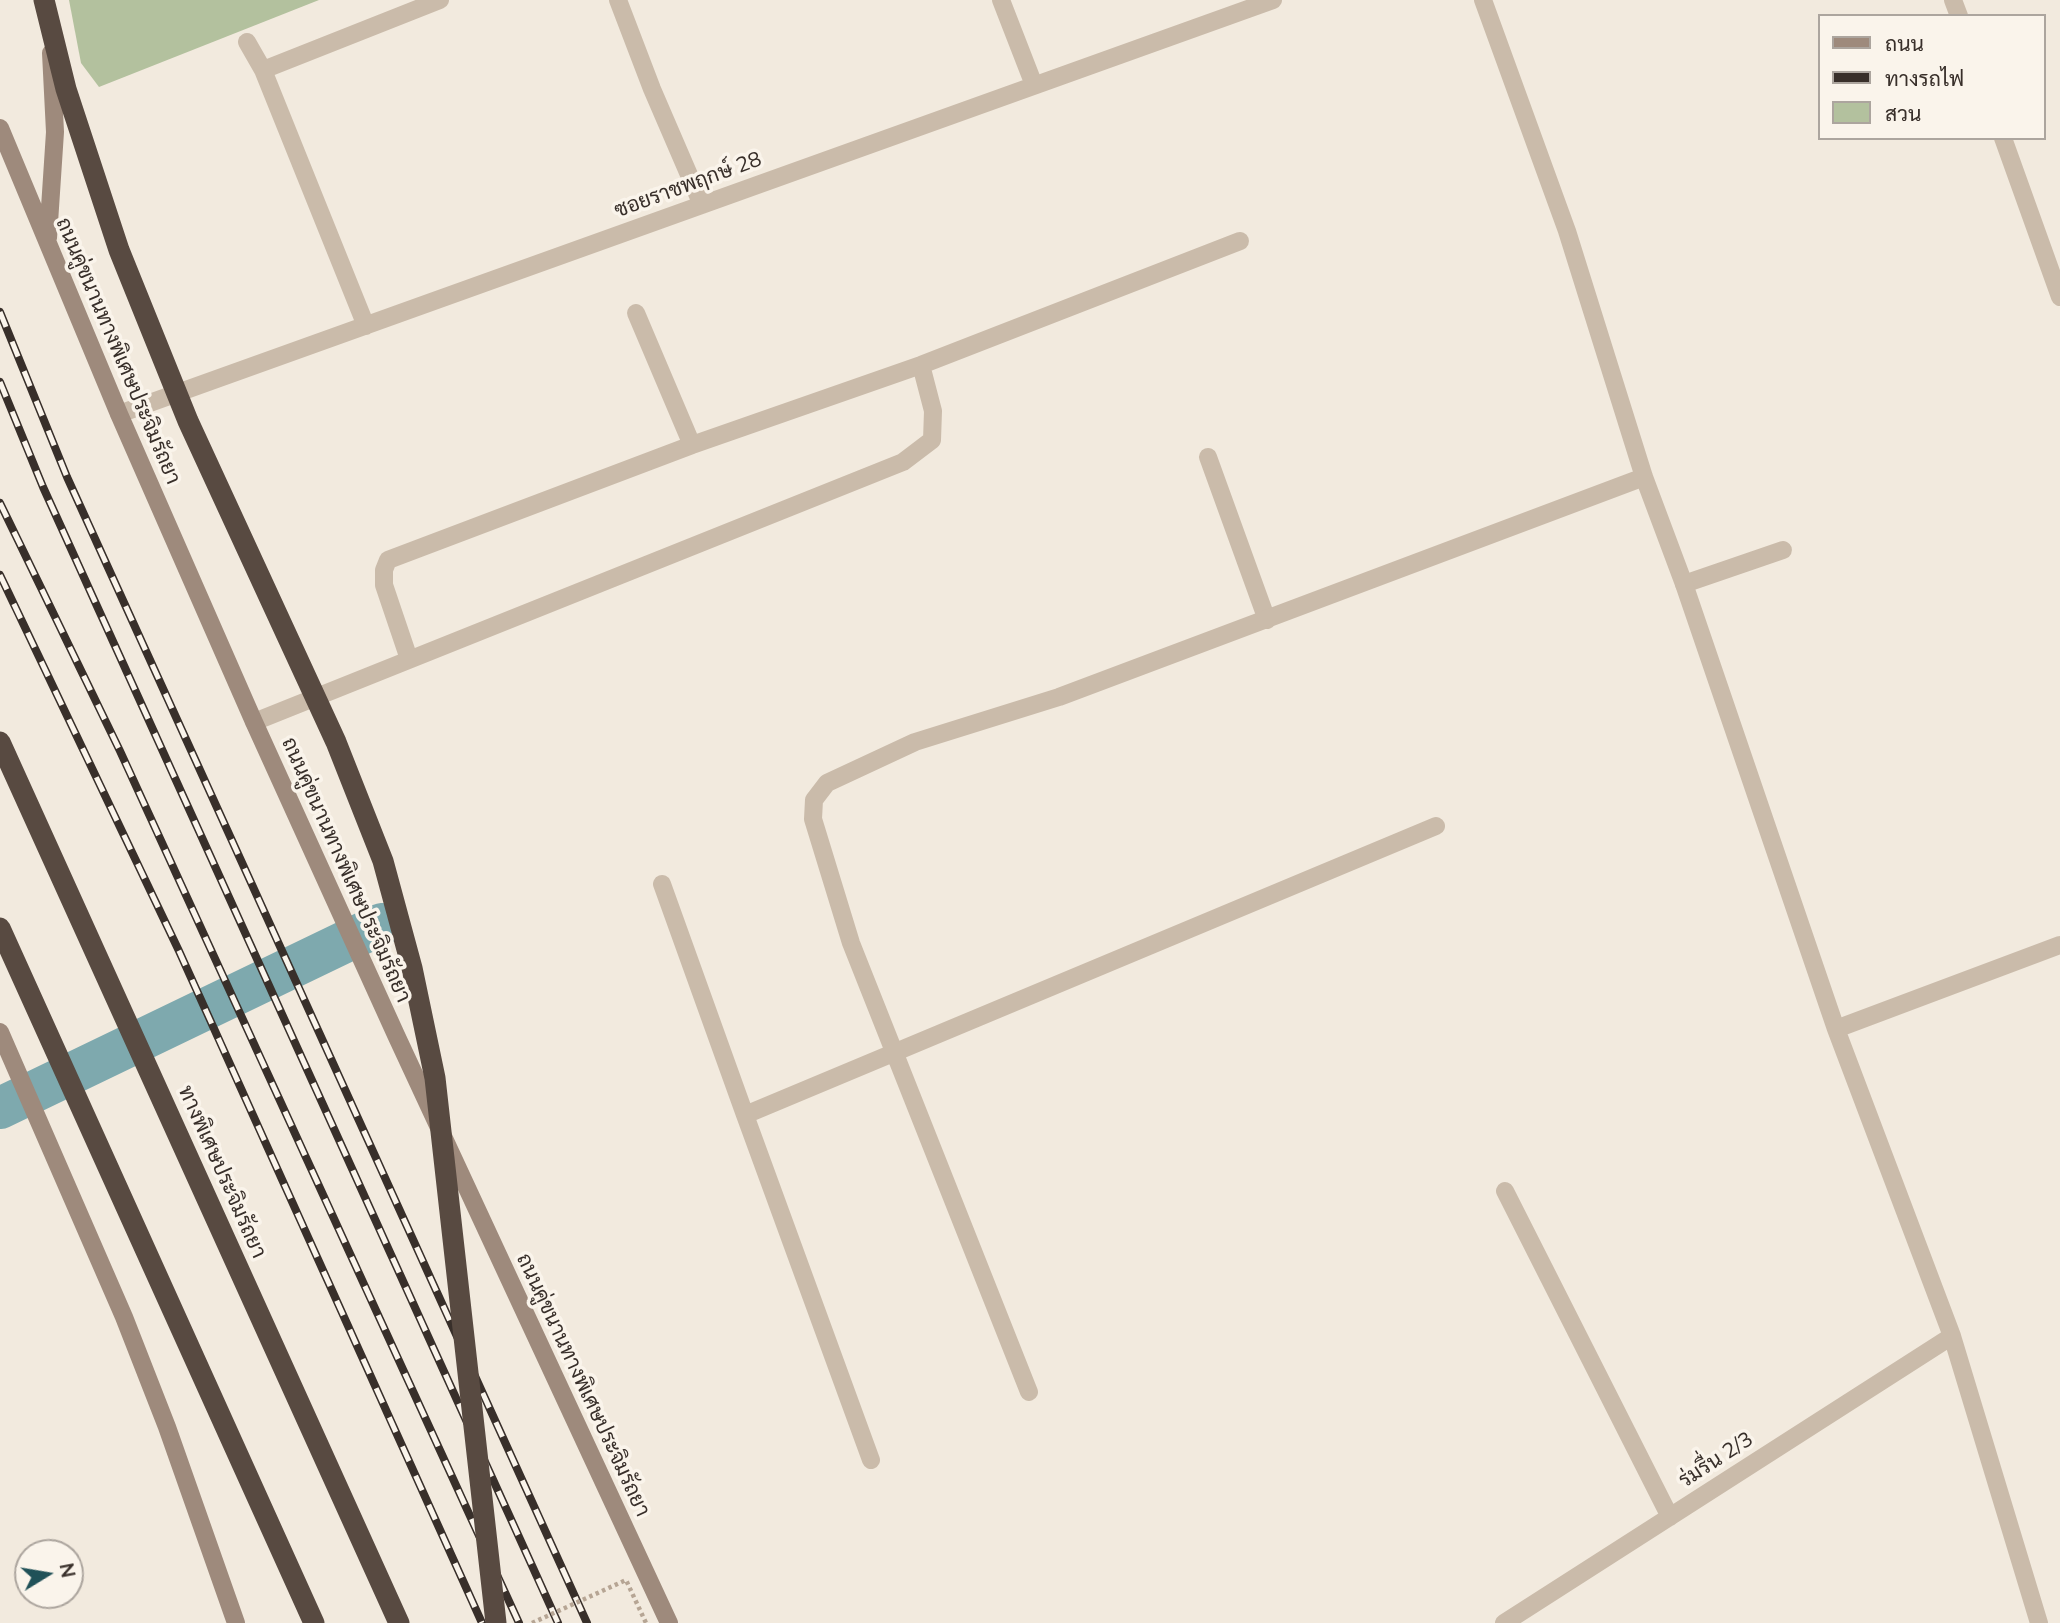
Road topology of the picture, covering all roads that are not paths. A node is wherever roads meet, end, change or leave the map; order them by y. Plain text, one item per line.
1 (46, 0) edge
2 (440, 0) edge
3 (618, 0) edge
4 (1001, 0) edge
5 (1273, 0) edge
6 (1483, 0) edge
7 (247, 42) dead end
8 (262, 71) junction
9 (1034, 85) junction
10 (0, 128) edge
11 (2004, 140) edge
12 (702, 205) junction
13 (1240, 241) dead end
14 (47, 245) junction
15 (2060, 297) edge
16 (636, 313) dead end
17 (366, 326) junction
18 (921, 365) junction
19 (119, 414) junction
20 (692, 445) junction
21 (1208, 457) dead end
22 (1644, 477) junction
23 (1783, 550) dead end
24 (1684, 584) junction
25 (1267, 620) junction
26 (410, 659) junction
27 (254, 722) junction
28 (0, 742) edge
29 (1436, 826) dead end
30 (662, 884) dead end
31 (0, 928) edge
32 (2060, 945) edge
33 (1836, 1029) junction
34 (0, 1032) edge
35 (895, 1054) junction
36 (745, 1115) junction
37 (1505, 1191) dead end
38 (1952, 1336) junction
39 (1029, 1392) dead end
40 (871, 1460) dead end
41 (1670, 1517) junction
42 (236, 1623) edge
43 (314, 1623) edge
44 (399, 1623) edge
45 (496, 1623) edge
46 (669, 1623) edge
47 (1504, 1623) edge
48 (2039, 1623) edge

1 - 14 main road
1 - 45 highway, bridge
2 - 8 street
3 - 12 street
4 - 9 street
5 - 9 street, ซอยราชพฤกษ์ 28
6 - 22 street
7 - 8 street
8 - 17 street
9 - 12 street, ซอยราชพฤกษ์ 28
10 - 14 main road, ถนนคู่ขนานทางพิเศษประจิมรัถยา
11 - 15 street
12 - 17 street, ซอยราชพฤกษ์ 28
13 - 18 street
14 - 19 main road, ถนนคู่ขนานทางพิเศษประจิมรัถยา
16 - 20 street
17 - 19 street, ซอยราชพฤกษ์ 28
18 - 20 street
18 - 26 street
19 - 27 main road, ถนนคู่ขนานทางพิเศษประจิมรัถยา
20 - 26 street
21 - 25 street
22 - 24 street
22 - 25 street
23 - 24 street
24 - 33 street
25 - 35 street
26 - 27 street
27 - 46 main road, ถนนคู่ขนานทางพิเศษประจิมรัถยา
28 - 44 highway, ทางพิเศษประจิมรัถยา
29 - 35 street
30 - 36 street
31 - 43 highway
32 - 33 street
33 - 38 street
34 - 42 main road
35 - 36 street
35 - 39 street
36 - 40 street
37 - 41 street
38 - 41 street, ร่มรื่น 2/3
38 - 48 street
41 - 47 street, ร่มรื่น 2/3

